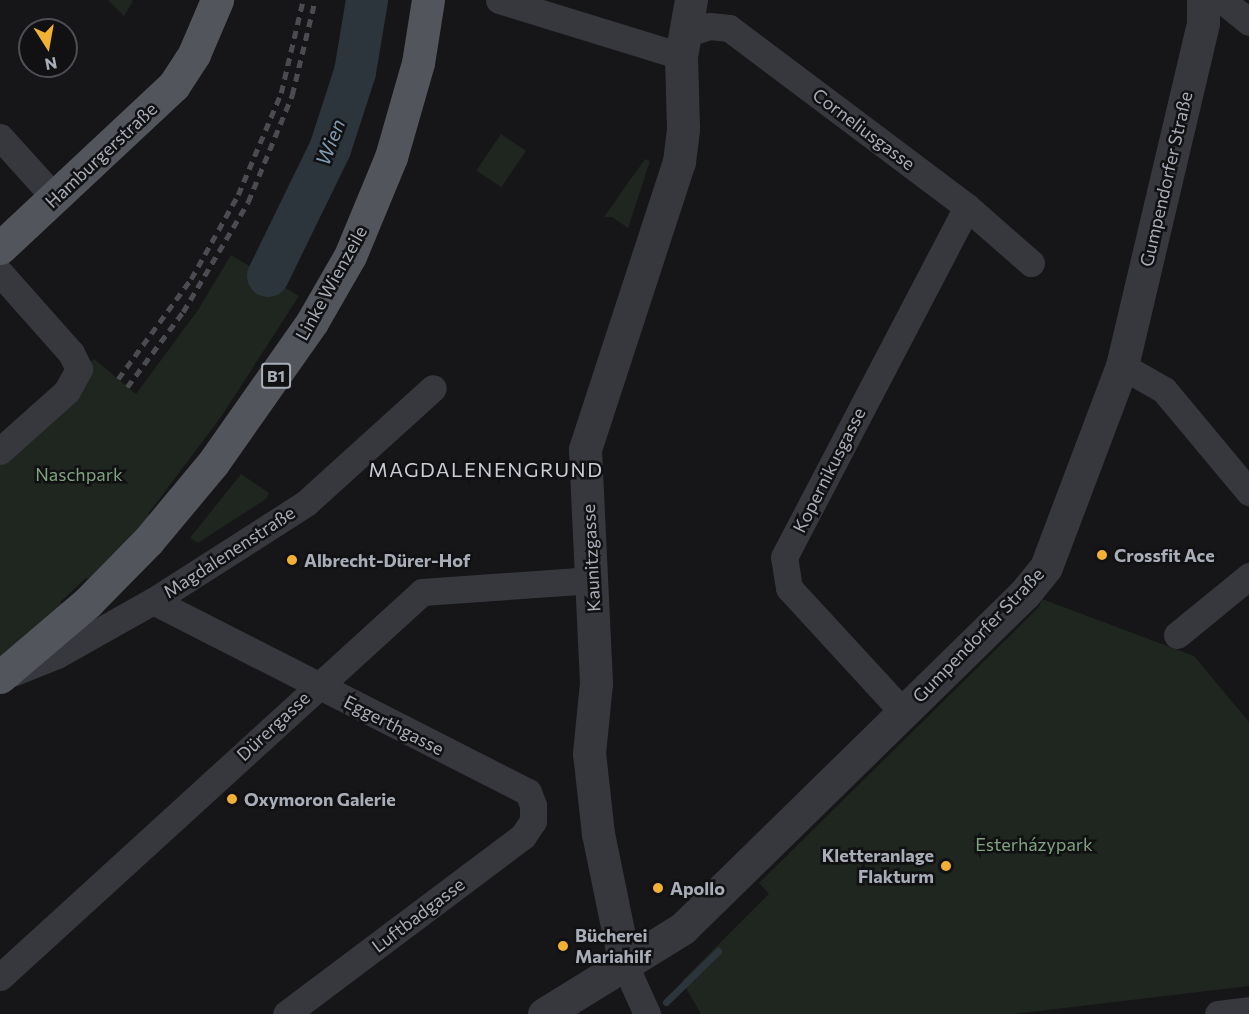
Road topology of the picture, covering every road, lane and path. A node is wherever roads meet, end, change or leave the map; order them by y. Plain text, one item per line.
1 (217, 0) edge
2 (428, 0) edge
3 (499, 0) edge
4 (691, 0) edge
5 (1203, 0) edge
6 (1222, 0) edge
7 (1249, 22) edge
8 (683, 45) junction
9 (0, 137) edge
10 (56, 199) junction
11 (967, 207) junction
12 (0, 249) edge
13 (1031, 263) dead end
14 (0, 273) edge
15 (1122, 366) junction
16 (433, 388) dead end
17 (0, 451) edge
18 (1249, 492) edge
19 (1249, 576) edge
20 (592, 580) junction
21 (153, 601) junction
22 (1177, 635) dead end
23 (0, 677) edge
24 (316, 686) junction
25 (903, 712) junction
26 (532, 805) joint
27 (625, 965) junction
28 (0, 977) edge
29 (577, 1006) edge
30 (1249, 1010) edge
31 (286, 1014) edge
32 (544, 1014) edge
33 (647, 1014) edge
34 (1218, 1014) edge

1 - 10 main road, Hamburgerstraße
2 - 23 main road, Linke Wienzeile / B1
3 - 8 street
4 - 8 street
5 - 15 street, Gumpendorfer Straße
6 - 7 street
8 - 11 street, Corneliusgasse
8 - 20 street, Kaunitzgasse
9 - 10 street
10 - 12 main road, Hamburgerstraße
11 - 13 street, Corneliusgasse
11 - 25 street, Kopernikusgasse
14 - 17 street
15 - 18 street
15 - 25 street, Gumpendorfer Straße
16 - 21 street, Magdalenenstraße
19 - 22 street
20 - 24 street, Dürergasse
20 - 27 street, Kaunitzgasse
21 - 23 street, Magdalenenstraße
21 - 24 street, Eggerthgasse
24 - 26 street, Eggerthgasse
24 - 28 street, Dürergasse
25 - 27 street, Gumpendorfer Straße
26 - 31 street, Luftbadgasse
27 - 29 street, Gumpendorfer Straße
27 - 33 street
29 - 32 street, Gumpendorfer Straße
30 - 34 street

